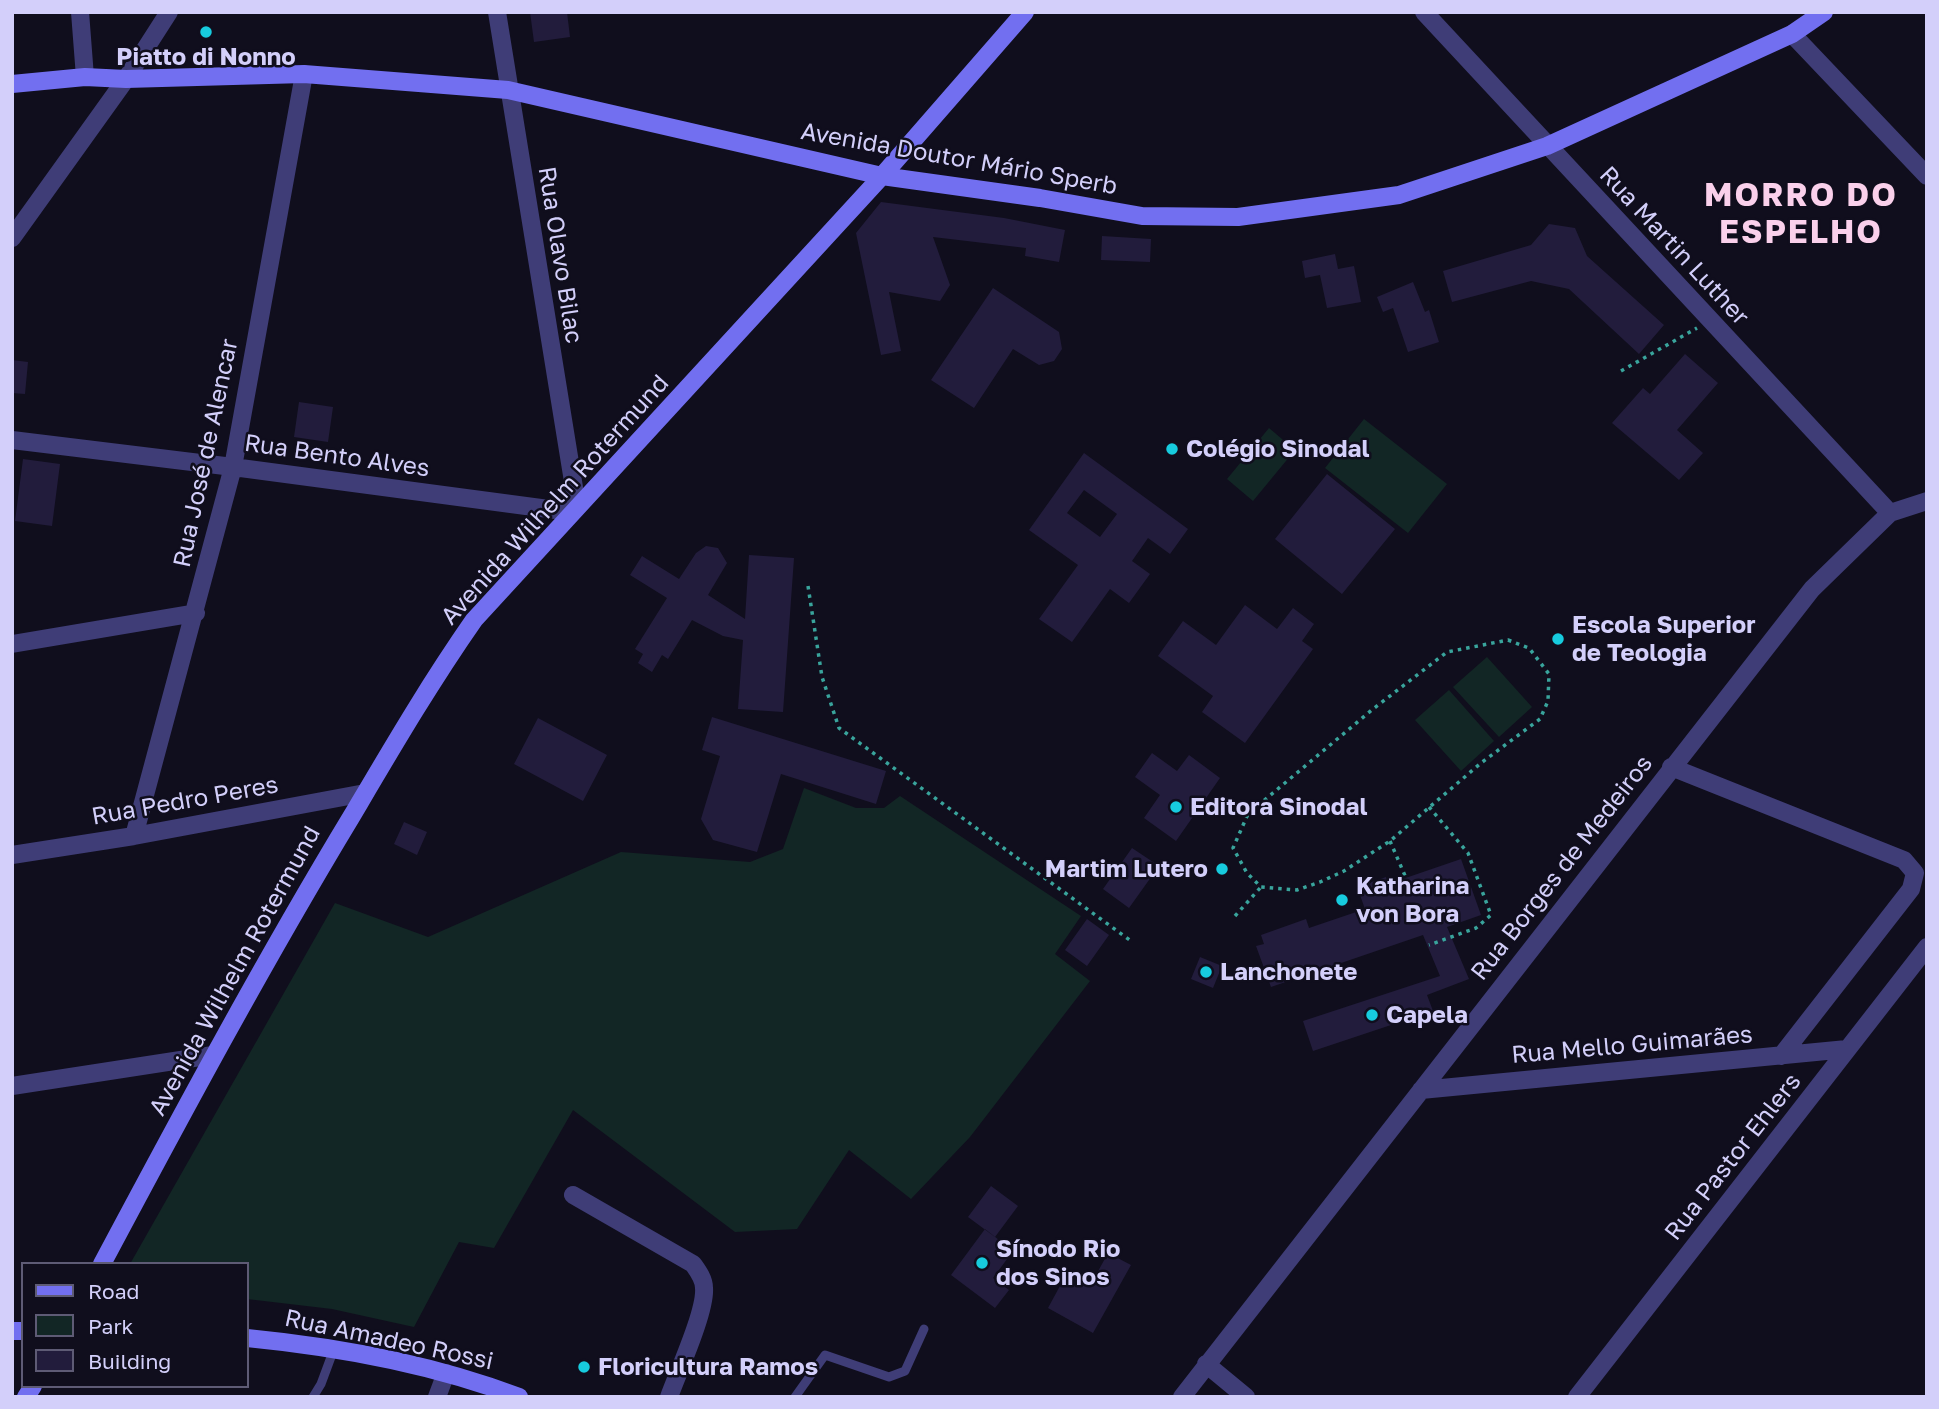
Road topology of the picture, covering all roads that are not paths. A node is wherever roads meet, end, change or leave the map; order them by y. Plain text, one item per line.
1 (80, 12) edge
2 (169, 12) edge
3 (497, 12) edge
4 (1025, 12) edge
5 (1424, 12) edge
6 (1824, 12) edge
7 (1792, 34) junction
8 (304, 74) junction
9 (85, 77) junction
10 (126, 79) junction
11 (12, 84) edge
12 (509, 90) junction
13 (1546, 146) junction
14 (882, 176) junction
15 (1927, 176) edge
16 (12, 238) edge
17 (12, 440) edge
18 (233, 467) junction
19 (1927, 501) edge
20 (574, 509) junction
21 (1890, 513) junction
22 (196, 613) junction
23 (12, 644) edge
24 (1671, 768) junction
25 (365, 793) junction
26 (134, 836) junction
27 (12, 855) edge
28 (1927, 947) edge
29 (1847, 1049) junction
30 (213, 1055) junction
31 (1781, 1056) junction
32 (12, 1086) edge
33 (1421, 1090) junction
34 (573, 1195) dead end
35 (103, 1262) edge
36 (924, 1329) dead end
37 (248, 1338) edge
38 (334, 1349) junction
39 (1206, 1364) junction
40 (446, 1373) junction
41 (313, 1397) edge
42 (437, 1397) edge
43 (519, 1397) edge
44 (669, 1397) edge
45 (795, 1397) edge
46 (1182, 1397) edge
47 (1246, 1397) edge
48 (1577, 1397) edge

1 - 9 street
2 - 10 street
3 - 12 street, Rua Olavo Bilac
4 - 14 street, Avenida Wilhelm Rotermund
5 - 13 street, Rua Martin Luther
6 - 7 street, Avenida Doutor Mário Sperb
7 - 13 street, Avenida Doutor Mário Sperb
7 - 15 street
8 - 10 street, Avenida Doutor Mário Sperb
8 - 12 street, Avenida Doutor Mário Sperb
8 - 18 street, Rua José de Alencar
9 - 10 street, Avenida Doutor Mário Sperb
9 - 11 street, Avenida Doutor Mário Sperb
10 - 16 street
12 - 14 street, Avenida Doutor Mário Sperb
12 - 20 street, Rua Olavo Bilac
13 - 14 street, Avenida Doutor Mário Sperb
13 - 21 street, Rua Martin Luther
14 - 20 street, Avenida Wilhelm Rotermund
17 - 18 street, Rua Bento Alves
18 - 20 street, Rua Bento Alves
18 - 22 street, Rua José de Alencar
19 - 21 street
20 - 25 street, Avenida Wilhelm Rotermund
21 - 24 street, Rua Borges de Medeiros
22 - 23 street
22 - 26 street, Rua José de Alencar
24 - 31 street
24 - 33 street, Rua Borges de Medeiros
25 - 26 street, Rua Pedro Peres
25 - 30 street, Avenida Wilhelm Rotermund
26 - 27 street, Rua Pedro Peres
28 - 29 street, Rua Pastor Ehlers
29 - 31 street, Rua Mello Guimarães
29 - 48 street, Rua Pastor Ehlers
30 - 32 street
30 - 35 street, Avenida Wilhelm Rotermund
31 - 33 street, Rua Mello Guimarães
33 - 39 street, Rua Borges de Medeiros
34 - 44 street
36 - 45 lane
37 - 38 street, Rua Amadeo Rossi
38 - 40 street, Rua Amadeo Rossi
38 - 41 lane
39 - 46 street, Rua Borges de Medeiros
39 - 47 street
40 - 42 street
40 - 43 street, Rua Amadeo Rossi

